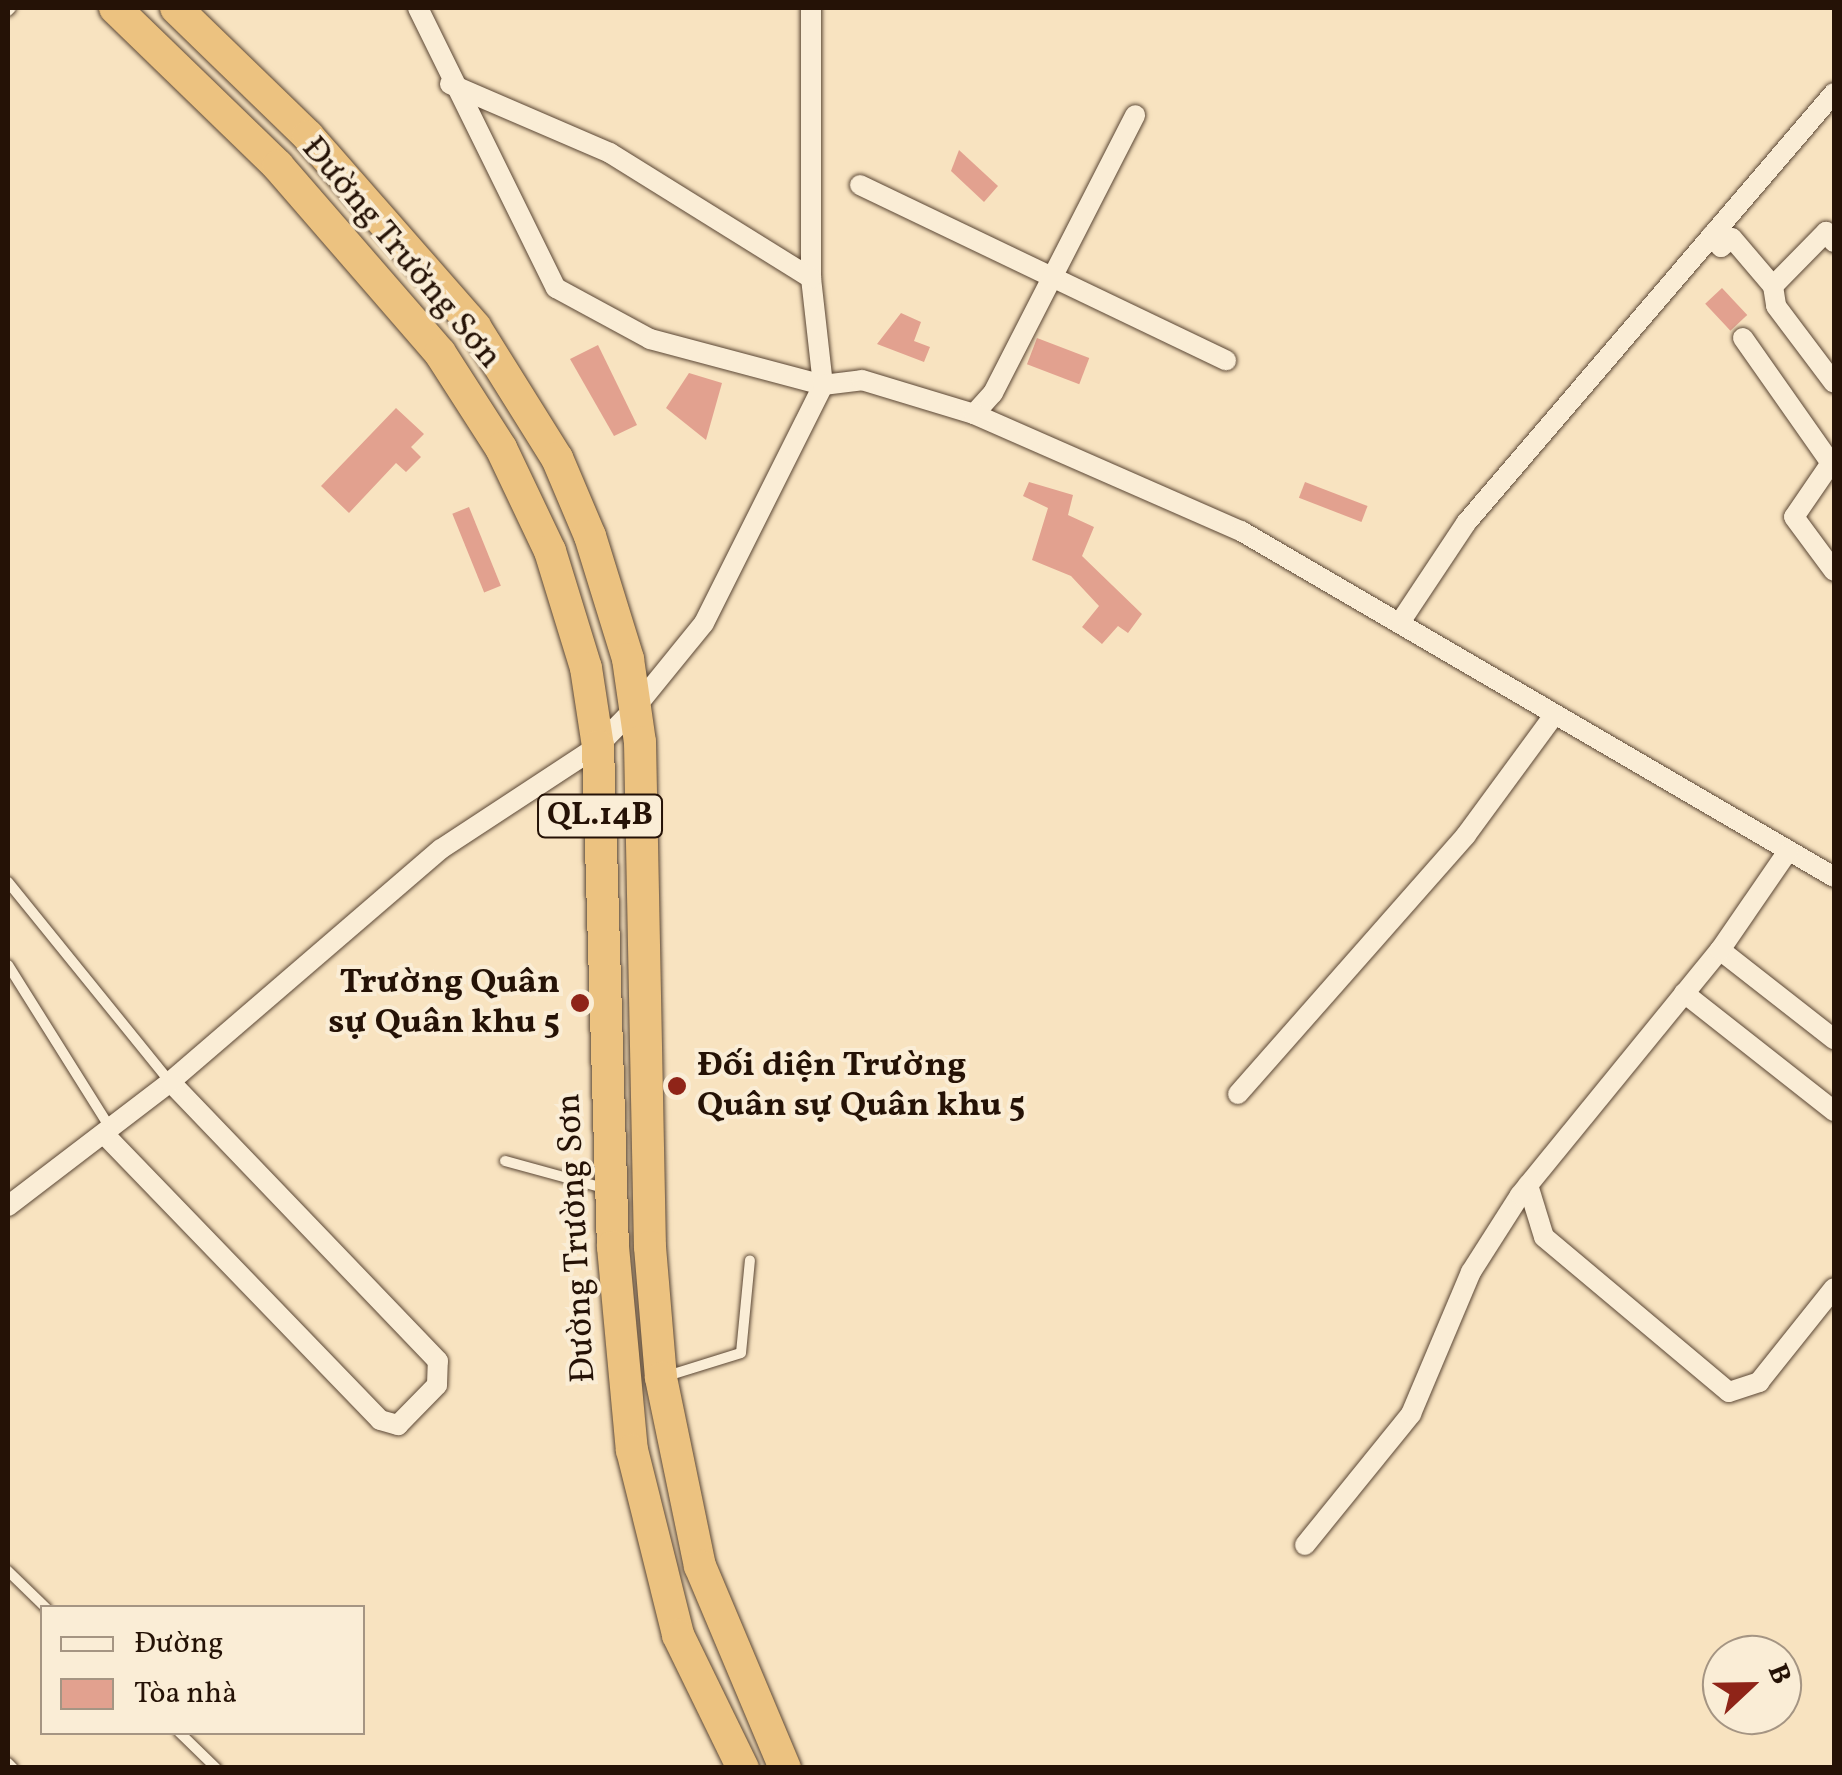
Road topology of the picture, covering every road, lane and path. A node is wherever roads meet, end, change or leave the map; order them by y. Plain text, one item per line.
1 (115, 8) edge
2 (176, 8) edge
3 (418, 8) edge
4 (811, 8) edge
5 (450, 84) junction
6 (1834, 93) edge
7 (1135, 115) dead end
8 (860, 185) dead end
9 (1712, 234) junction
10 (1834, 242) edge
11 (1049, 276) junction
12 (810, 278) junction
13 (1773, 286) junction
14 (1744, 338) dead end
15 (1226, 360) dead end
16 (1834, 383) edge
17 (823, 385) junction
18 (974, 414) junction
19 (1834, 572) edge
20 (1401, 622) junction
21 (635, 708) junction
22 (1554, 715) junction
23 (598, 746) junction
24 (1788, 851) junction
25 (1834, 877) edge
26 (8, 882) edge
27 (1720, 950) junction
28 (8, 966) edge
29 (1684, 993) junction
30 (1834, 1039) edge
31 (170, 1082) junction
32 (1238, 1094) dead end
33 (1834, 1111) edge
34 (108, 1132) junction
35 (505, 1160) dead end
36 (1528, 1185) junction
37 (610, 1188) junction
38 (8, 1206) edge
39 (750, 1260) dead end
40 (1834, 1288) edge
41 (661, 1378) junction
42 (1306, 1545) dead end
43 (8, 1571) edge
44 (43, 1605) edge
45 (182, 1735) edge
46 (216, 1768) edge
47 (743, 1768) edge
48 (785, 1768) edge

1 - 23 highway, Đường Trường Sơn / QL.14B
2 - 21 highway, Đường Trường Sơn / QL.14B
3 - 5 street
4 - 12 street
5 - 12 street
5 - 17 street
6 - 9 street
7 - 11 street
8 - 11 street
9 - 13 street
9 - 20 street
10 - 13 street
11 - 15 street
11 - 18 street
12 - 17 street
13 - 16 street
14 - 19 street
17 - 18 street
17 - 21 street
18 - 20 street
20 - 22 street
21 - 23 street
21 - 41 highway, Đường Trường Sơn / QL.14B
22 - 24 street
22 - 32 street
23 - 31 street
23 - 37 highway, Đường Trường Sơn / QL.14B
24 - 25 street
24 - 27 street
26 - 31 lane
27 - 29 street
27 - 30 street
28 - 34 lane
29 - 33 street
29 - 36 street
31 - 34 street
31 - 34 street
34 - 38 street
35 - 37 lane
36 - 40 street
36 - 42 street
37 - 47 highway, Đường Trường Sơn / QL.14B
39 - 41 lane
41 - 48 highway, Đường Trường Sơn / QL.14B
43 - 44 lane
45 - 46 lane

